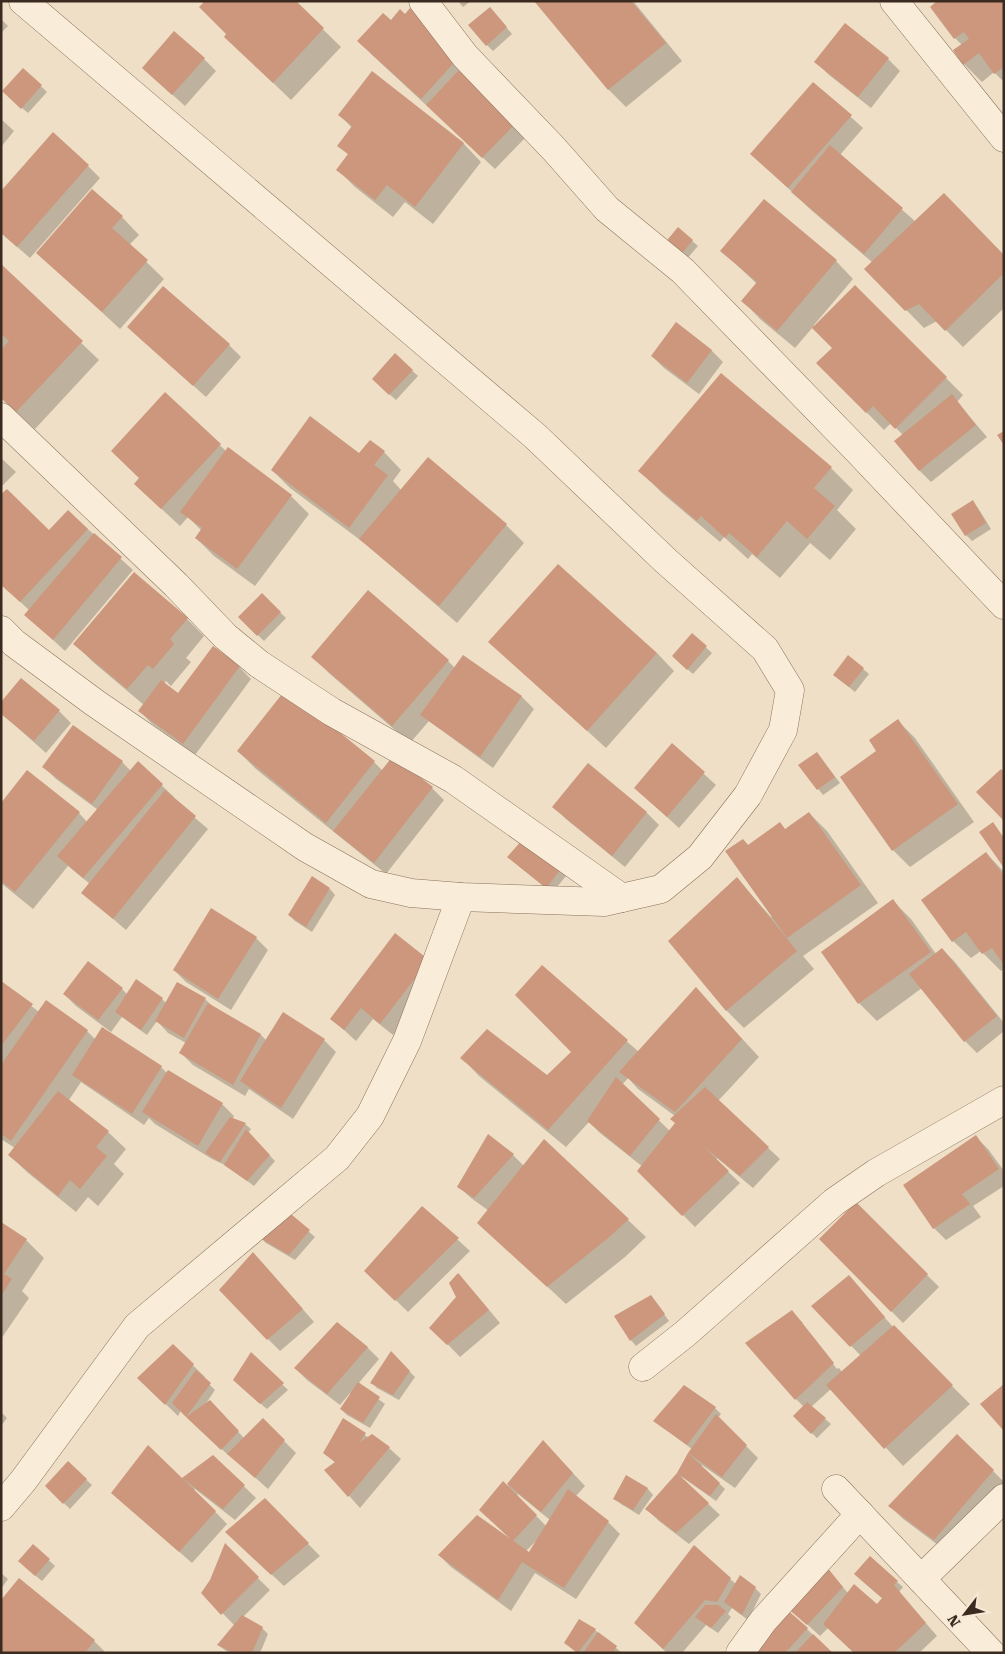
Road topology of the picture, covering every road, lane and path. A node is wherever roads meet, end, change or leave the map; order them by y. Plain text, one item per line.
1 (23, 1) edge
2 (423, 1) edge
3 (894, 1) edge
4 (1004, 138) edge
5 (1, 417) edge
6 (1004, 605) edge
7 (1, 630) edge
8 (461, 897) junction
9 (622, 898) junction
10 (1004, 1100) edge
11 (643, 1367) dead end
12 (836, 1489) dead end
13 (1004, 1498) edge
14 (1, 1507) edge
15 (860, 1514) junction
16 (921, 1579) junction
17 (977, 1648) edge
18 (740, 1653) edge

1 - 9 street
2 - 6 street
3 - 4 street
5 - 9 street
7 - 8 street
8 - 9 street
8 - 14 street
10 - 11 street
12 - 15 street
13 - 16 street
15 - 16 street
15 - 18 street
16 - 17 street

